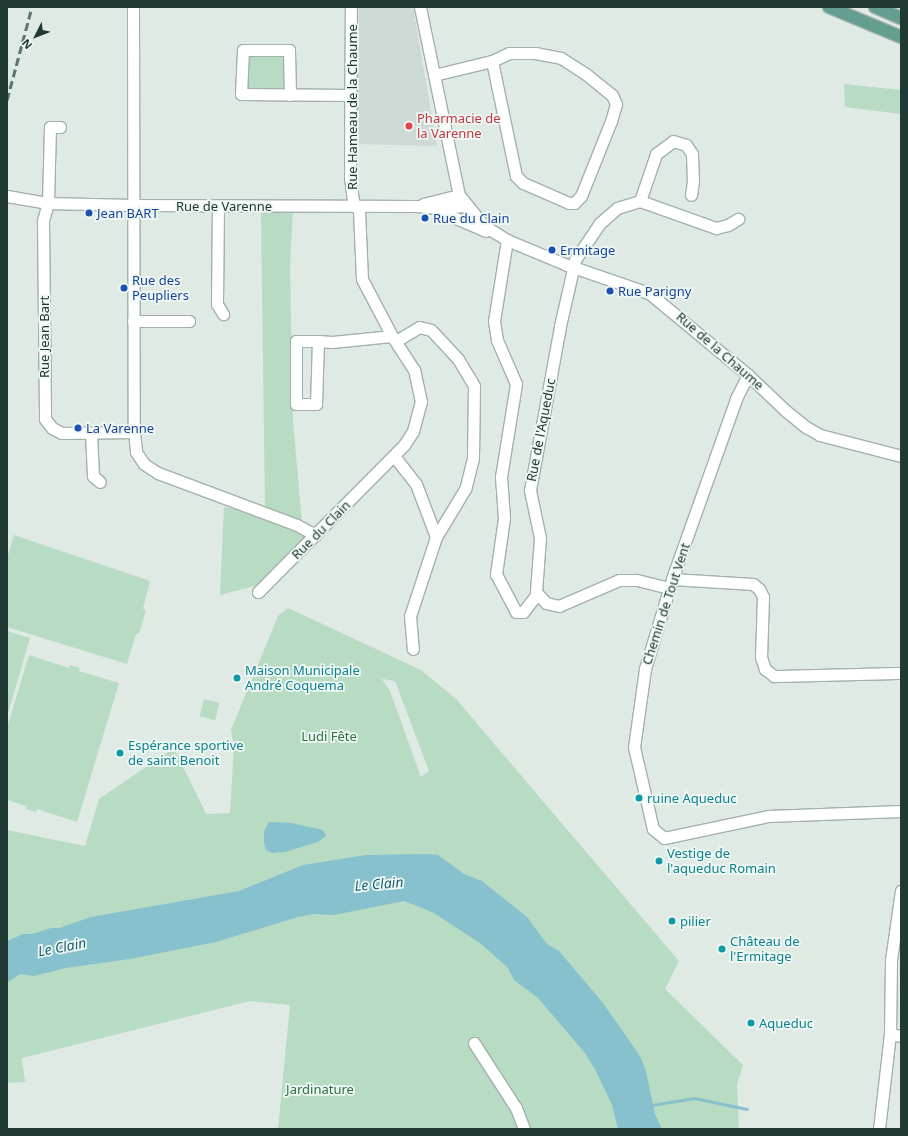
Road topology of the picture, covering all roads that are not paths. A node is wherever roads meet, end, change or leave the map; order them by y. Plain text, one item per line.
1 (133, 7) edge
2 (351, 7) edge
3 (420, 7) edge
4 (829, 7) edge
5 (874, 7) edge
6 (901, 18) edge
7 (901, 37) edge
8 (492, 61) junction
9 (434, 74) junction
10 (290, 95) junction
11 (350, 95) junction
12 (60, 127) dead end
13 (459, 195) junction
14 (691, 195) dead end
15 (7, 196) edge
16 (640, 201) junction
17 (48, 203) junction
18 (133, 205) junction
19 (218, 206) junction
20 (417, 206) junction
21 (465, 206) junction
22 (356, 207) junction
23 (738, 219) dead end
24 (502, 238) junction
25 (572, 266) junction
26 (223, 314) dead end
27 (133, 321) junction
28 (189, 321) dead end
29 (394, 339) junction
30 (318, 341) junction
31 (748, 375) junction
32 (134, 432) junction
33 (91, 433) junction
34 (394, 456) junction
35 (901, 456) edge
36 (100, 482) dead end
37 (316, 535) junction
38 (436, 537) junction
39 (670, 584) junction
40 (258, 592) dead end
41 (537, 594) junction
42 (413, 649) dead end
43 (901, 673) edge
44 (901, 810) edge
45 (901, 891) edge
46 (890, 1034) junction
47 (901, 1036) edge
48 (474, 1043) dead end
49 (524, 1129) edge
50 (879, 1129) edge

1 - 18 street
2 - 11 street, Rue Hameau de la Chaume
3 - 9 street, Rue de la Chaume
4 - 7 main road
5 - 6 main road
8 - 8 street
8 - 9 street
9 - 13 street, Rue de la Chaume
10 - 10 street
10 - 11 street
11 - 22 street, Rue Hameau de la Chaume
12 - 17 street, Rue Jean Bart
13 - 20 street, Rue de Varenne
13 - 21 street, Rue de la Chaume
14 - 16 street
15 - 17 street, Rue de Varenne
16 - 23 street
16 - 25 street
17 - 18 street, Rue de Varenne
17 - 33 street, Rue Jean Bart
18 - 19 street, Rue de Varenne
18 - 27 street
19 - 22 street, Rue de Varenne
19 - 26 street
20 - 21 street, Rue de Varenne
20 - 22 street, Rue de Varenne
20 - 24 street, Rue de Varenne
21 - 24 street, Rue de la Chaume
22 - 29 street, Rue du Clain
24 - 25 street, Rue de la Chaume
24 - 41 street
25 - 31 street, Rue de la Chaume
25 - 41 street, Rue de l'Aqueduc
27 - 28 street
27 - 32 street
29 - 30 street
29 - 34 street, Rue du Clain
29 - 38 street
30 - 30 street
31 - 35 street, Rue de la Chaume
31 - 39 street, Chemin de Tout Vent
32 - 33 street, Rue Jean Bart
32 - 37 street
33 - 36 street
34 - 37 street, Rue du Clain
34 - 38 street
37 - 40 street, Rue du Clain
38 - 42 street
39 - 41 street
39 - 43 street
39 - 44 street, Chemin de Tout Vent
45 - 46 street
46 - 47 street
46 - 50 street
48 - 49 street

